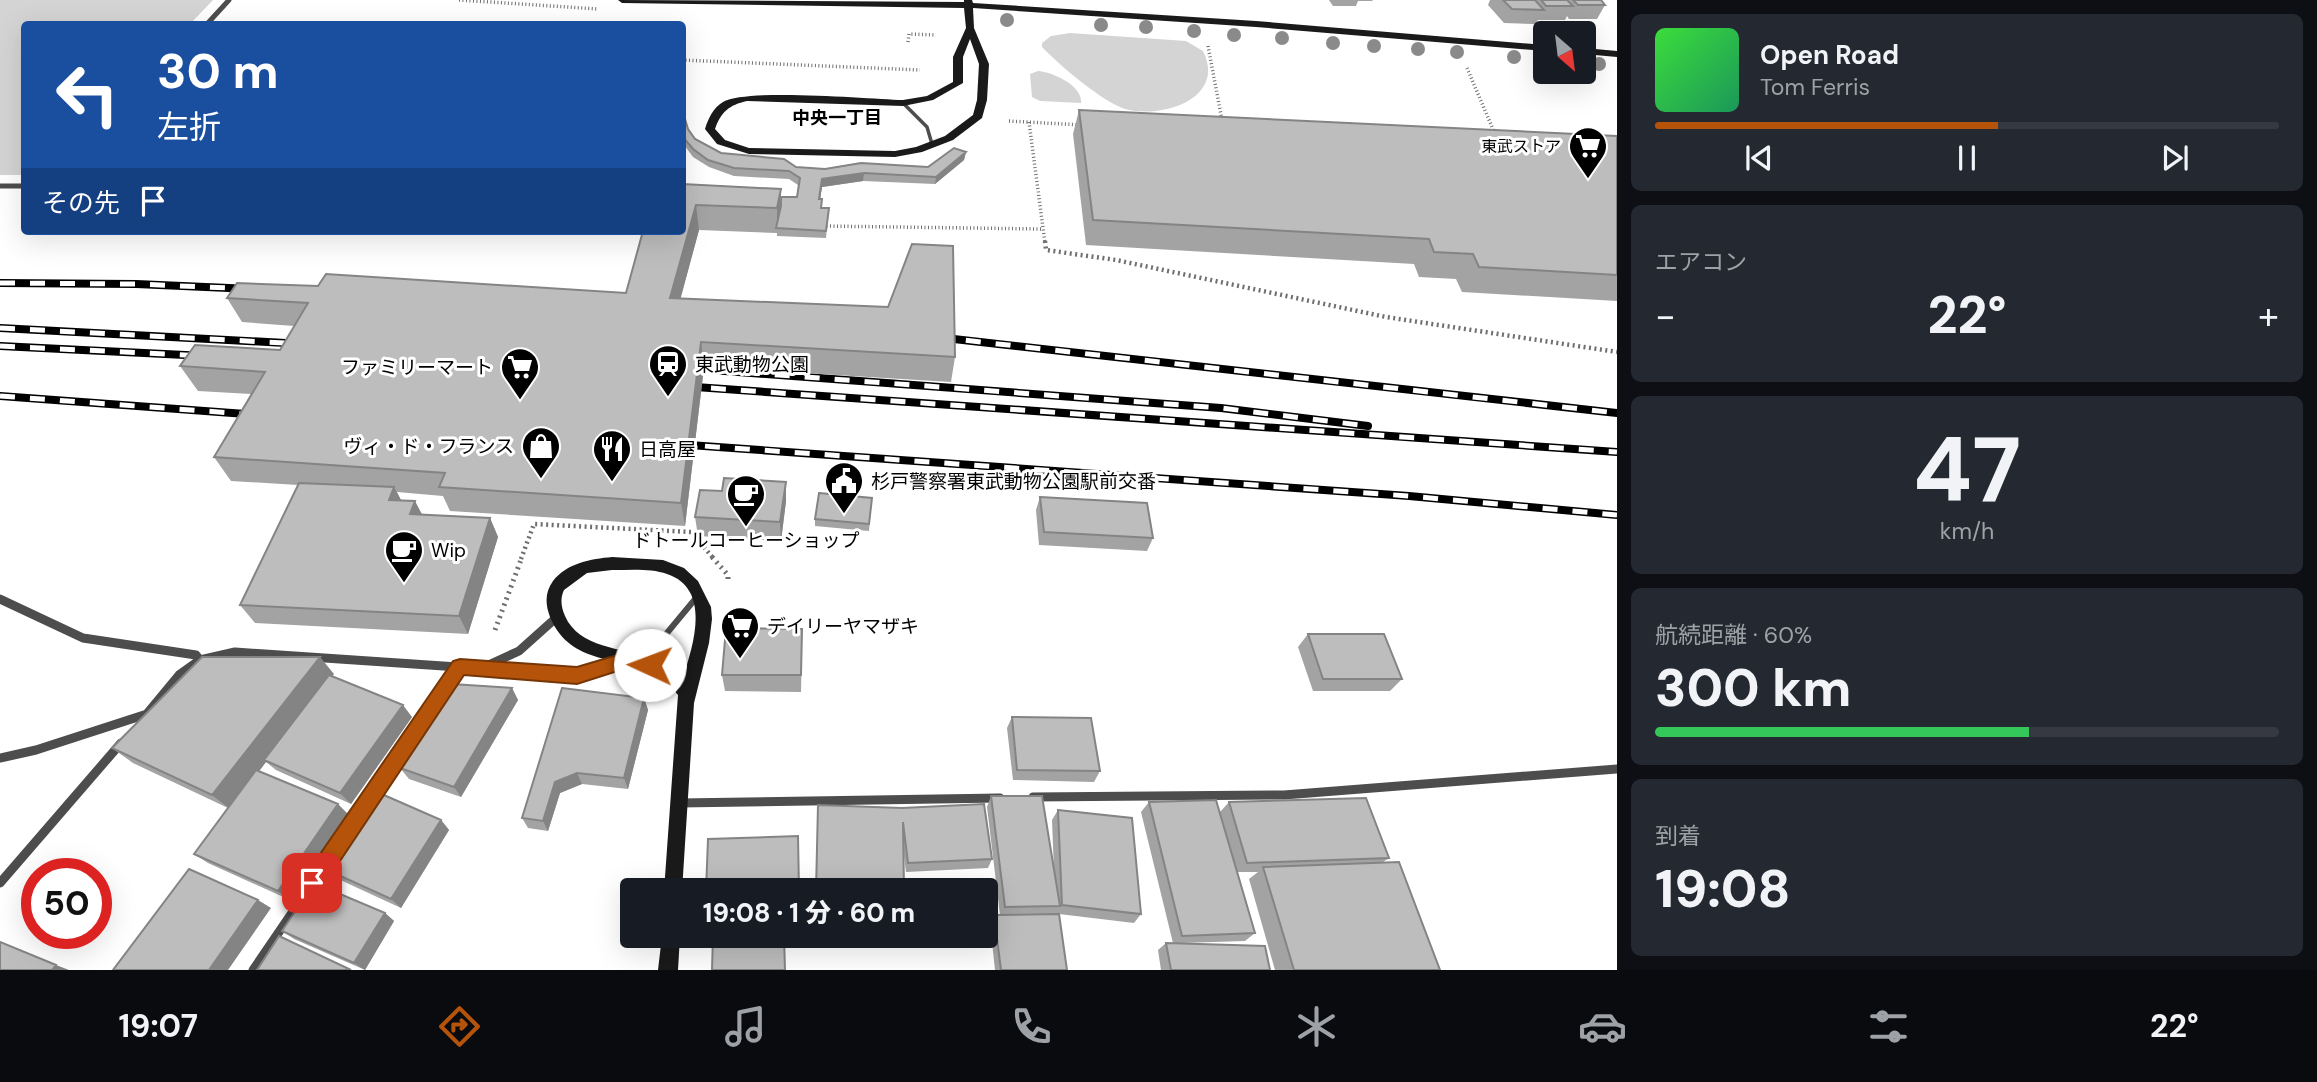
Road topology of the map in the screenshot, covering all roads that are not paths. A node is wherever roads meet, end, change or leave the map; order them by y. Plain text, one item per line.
1 (229, 0) edge
2 (622, 0) edge
3 (968, 3) edge
4 (210, 21) edge
5 (970, 29) junction
6 (1533, 47) edge
7 (1596, 52) edge
8 (1617, 54) edge
9 (903, 103) junction
10 (932, 144) junction
11 (0, 186) edge
12 (21, 186) edge
13 (698, 595) junction
14 (0, 599) edge
15 (557, 617) junction
16 (634, 658) junction
17 (200, 660) junction
18 (460, 667) junction
19 (481, 668) junction
20 (687, 693) junction
21 (146, 714) junction
22 (0, 758) edge
23 (1617, 769) edge
24 (1026, 797) edge
25 (1012, 798) edge
26 (679, 803) junction
27 (674, 878) edge
28 (0, 883) edge
29 (669, 948) edge
30 (253, 970) edge
31 (668, 970) edge

1 - 4 street
2 - 3 street
3 - 5 street
3 - 6 street
5 - 9 street
5 - 10 street
7 - 8 street
9 - 10 lane
9 - 10 street
11 - 12 street
13 - 15 street
13 - 16 lane
13 - 20 street
14 - 17 street
15 - 16 street
15 - 19 street
16 - 19 street
16 - 20 street
17 - 18 street
17 - 21 street
18 - 19 street
18 - 30 street
20 - 26 street
21 - 22 street
21 - 28 street
23 - 24 street
25 - 26 street
26 - 27 street
29 - 31 street

